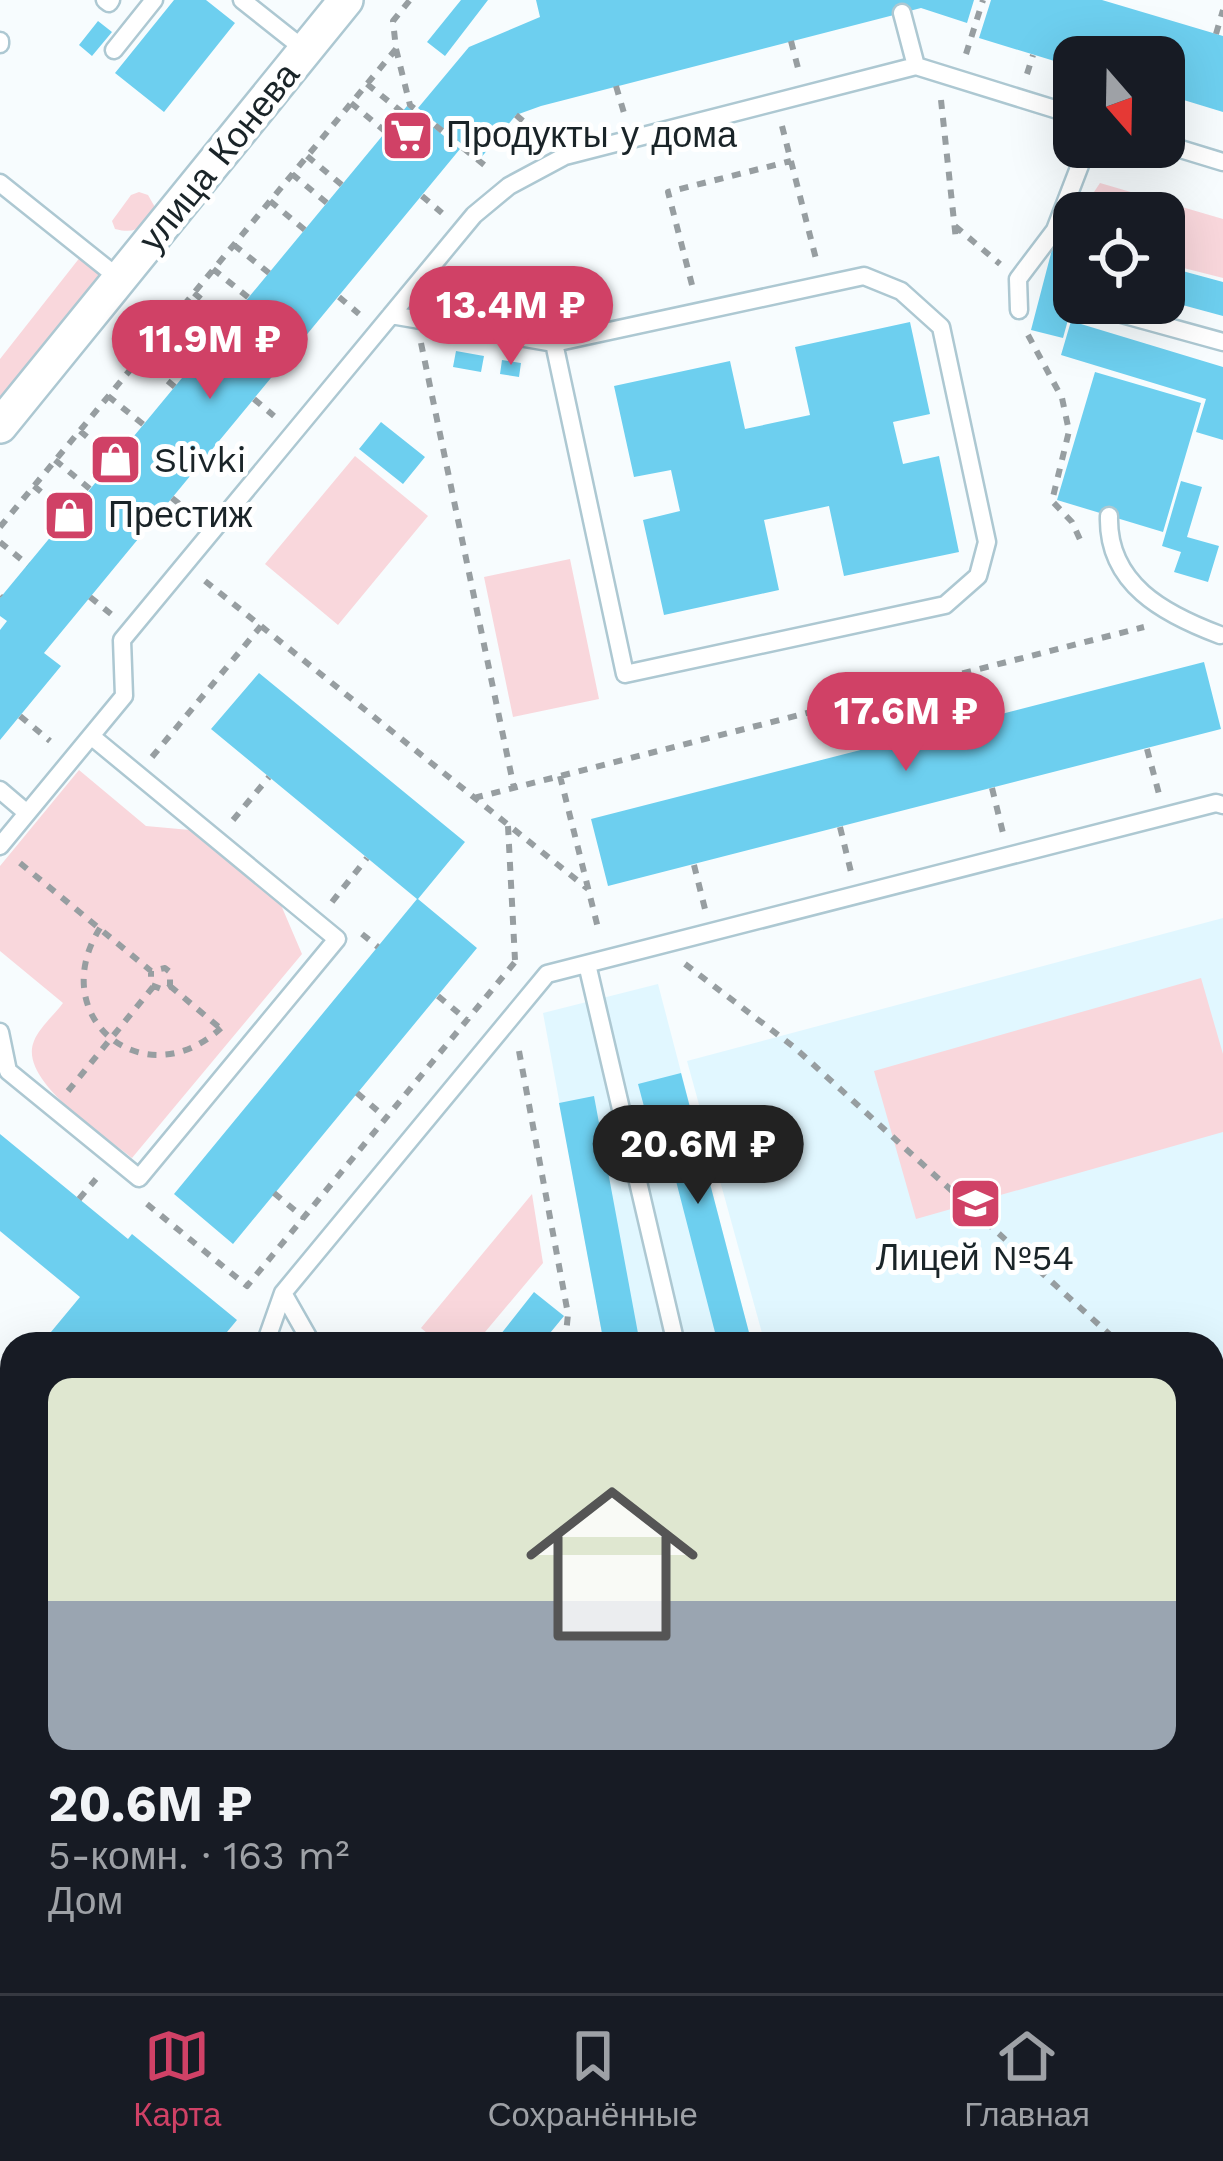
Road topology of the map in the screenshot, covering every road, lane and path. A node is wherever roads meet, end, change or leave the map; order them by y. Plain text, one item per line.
1 (154, 0) edge
2 (346, 0) edge
3 (410, 0) edge
4 (983, 0) edge
5 (253, 3) edge
6 (1223, 10) edge
7 (902, 13) dead end
8 (1216, 34) dead end
9 (791, 41) dead end
10 (396, 49) junction
11 (114, 50) dead end
12 (305, 50) junction
13 (916, 66) junction
14 (798, 68) dead end
15 (939, 73) junction
16 (959, 80) junction
17 (367, 84) junction
18 (616, 86) dead end
19 (776, 102) junction
20 (351, 103) junction
21 (1053, 109) edge
22 (402, 112) dead end
23 (624, 112) dead end
24 (516, 115) dead end
25 (386, 132) dead end
26 (539, 135) dead end
27 (1185, 150) edge
28 (307, 157) junction
29 (791, 160) junction
30 (1223, 162) edge
31 (1080, 168) edge
32 (292, 174) junction
33 (0, 182) edge
34 (342, 185) dead end
35 (509, 186) junction
36 (422, 196) dead end
37 (270, 201) junction
38 (327, 203) dead end
39 (447, 217) dead end
40 (952, 224) junction
41 (305, 230) dead end
42 (956, 240) dead end
43 (234, 245) junction
44 (213, 269) junction
45 (269, 274) dead end
46 (120, 279) junction
47 (1018, 279) junction
48 (823, 285) junction
49 (194, 293) junction
50 (338, 297) dead end
51 (248, 298) dead end
52 (1019, 310) joint
53 (699, 312) junction
54 (391, 315) junction
55 (364, 317) dead end
56 (172, 320) junction
57 (416, 320) junction
58 (229, 322) dead end
59 (1156, 324) edge
60 (1223, 342) edge
61 (554, 343) junction
62 (207, 349) dead end
63 (140, 358) junction
64 (175, 387) dead end
65 (109, 396) junction
66 (254, 399) dead end
67 (279, 420) dead end
68 (144, 425) dead end
69 (0, 427) edge
70 (80, 431) junction
71 (55, 460) junction
72 (115, 460) dead end
73 (34, 486) junction
74 (90, 489) dead end
75 (172, 498) dead end
76 (69, 515) dead end
77 (1109, 516) dead end
78 (198, 519) dead end
79 (0, 527) edge
80 (0, 542) edge
81 (1088, 558) dead end
82 (28, 565) dead end
83 (185, 565) junction
84 (90, 597) dead end
85 (116, 617) dead end
86 (1176, 618) junction
87 (261, 626) junction
88 (1222, 633) edge
89 (20, 716) dead end
90 (91, 736) junction
91 (50, 741) dead end
92 (1147, 748) dead end
93 (138, 774) junction
94 (560, 776) junction
95 (269, 777) dead end
96 (514, 788) junction
97 (992, 788) dead end
98 (0, 790) edge
99 (1160, 797) dead end
100 (474, 798) junction
101 (1223, 805) edge
102 (27, 813) junction
103 (232, 821) dead end
104 (508, 826) junction
105 (840, 827) dead end
106 (1004, 837) dead end
107 (0, 846) edge
108 (368, 858) dead end
109 (17, 860) dead end
110 (694, 865) dead end
111 (852, 875) dead end
112 (588, 889) junction
113 (331, 903) dead end
114 (706, 913) dead end
115 (100, 928) junction
116 (361, 933) dead end
117 (660, 945) junction
118 (378, 946) dead end
119 (606, 959) junction
120 (515, 962) junction
121 (587, 964) junction
122 (152, 970) junction
123 (170, 986) junction
124 (153, 987) junction
125 (438, 996) dead end
126 (517, 1010) junction
127 (467, 1020) junction
128 (221, 1028) junction
129 (0, 1032) edge
130 (110, 1039) junction
131 (246, 1049) junction
132 (357, 1093) dead end
133 (53, 1108) junction
134 (386, 1118) junction
135 (101, 1173) dead end
136 (274, 1193) dead end
137 (141, 1198) dead end
138 (79, 1199) dead end
139 (304, 1218) junction
140 (283, 1293) junction
141 (269, 1332) edge
142 (305, 1332) edge
143 (566, 1332) edge
144 (673, 1332) edge
145 (1107, 1332) edge

1 - 11 lane
2 - 12 street, улица Конева
3 - 10 path
4 - 16 path
5 - 12 lane
6 - 8 path
7 - 13 lane
9 - 14 path
10 - 17 path
10 - 35 path
12 - 46 street, улица Конева
13 - 15 lane
13 - 19 lane
15 - 16 lane
15 - 40 path
16 - 21 lane
17 - 20 path
17 - 22 path
18 - 23 path
19 - 29 path
19 - 35 lane
20 - 25 path
20 - 28 path
24 - 26 path
27 - 30 lane
28 - 32 path
28 - 34 path
29 - 48 path
29 - 53 path
31 - 47 lane
32 - 37 path
32 - 38 path
33 - 46 lane
35 - 54 lane
36 - 39 path
37 - 41 path
37 - 43 path
40 - 42 path
40 - 47 path
43 - 44 path
43 - 45 path
44 - 49 path
44 - 51 path
46 - 69 street, улица Конева
47 - 52 lane
48 - 53 lane
48 - 61 lane
49 - 56 path
49 - 58 path
50 - 55 path
52 - 81 path
53 - 61 lane
54 - 57 lane
54 - 83 lane
56 - 62 path
56 - 63 path
57 - 61 lane
57 - 96 path
59 - 60 lane
63 - 64 path
63 - 65 path
65 - 68 path
65 - 70 path
66 - 67 path
70 - 71 path
70 - 72 path
71 - 73 path
71 - 74 path
73 - 76 path
73 - 79 path
75 - 78 path
77 - 86 lane
80 - 82 path
83 - 87 path
83 - 90 lane
84 - 85 path
86 - 88 lane
86 - 94 path
87 - 93 path
87 - 100 path
89 - 91 path
90 - 93 lane
90 - 102 lane
92 - 99 path
93 - 131 lane
94 - 96 path
94 - 112 path
95 - 103 path
96 - 100 path
97 - 106 path
98 - 102 lane
100 - 104 path
101 - 117 lane
102 - 107 lane
104 - 112 path
104 - 120 path
105 - 111 path
108 - 113 path
109 - 115 path
110 - 114 path
112 - 119 path
115 - 122 path
115 - 130 path
116 - 118 path
117 - 119 lane
117 - 145 path
119 - 121 lane
120 - 126 path
120 - 127 path
121 - 126 lane
121 - 144 lane
122 - 123 path
122 - 124 path
123 - 124 path
123 - 128 path
124 - 130 path
125 - 127 path
126 - 140 lane
126 - 143 path
127 - 134 path
128 - 130 path
128 - 131 path
129 - 133 lane
130 - 133 path
131 - 133 lane
132 - 134 path
134 - 139 path
135 - 138 path
136 - 139 path
137 - 139 path
140 - 141 lane
140 - 142 lane

